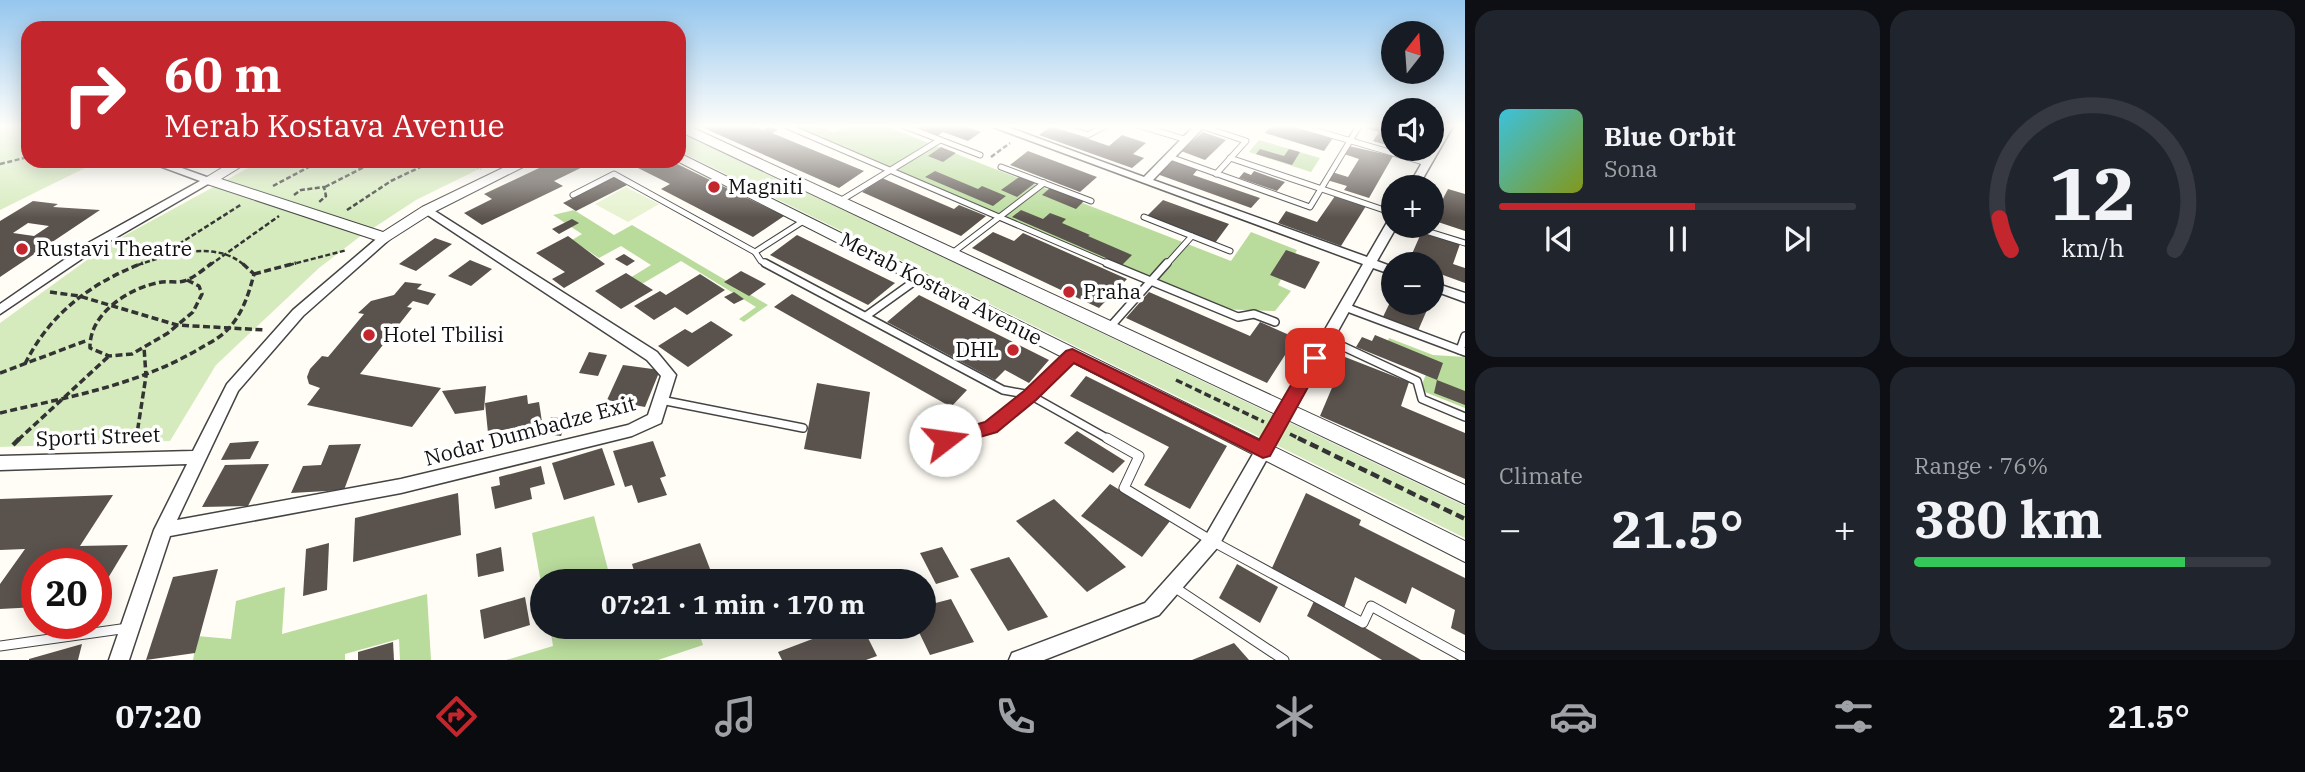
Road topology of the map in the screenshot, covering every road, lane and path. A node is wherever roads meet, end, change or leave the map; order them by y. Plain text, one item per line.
1 (745, 157) edge
2 (857, 157) edge
3 (912, 157) edge
4 (992, 157) edge
5 (1080, 157) edge
6 (1170, 157) joint
7 (1341, 157) edge
8 (1406, 157) edge
9 (1431, 157) edge
10 (1230, 158) joint
11 (21, 159) edge
12 (989, 159) dead end
13 (686, 160) edge
14 (1427, 163) junction
15 (0, 164) edge
16 (1001, 167) dead end
17 (172, 168) edge
18 (230, 168) edge
19 (307, 168) edge
20 (362, 168) edge
21 (418, 168) edge
22 (514, 168) edge
23 (889, 171) junction
24 (1216, 174) junction
25 (1420, 175) edge
26 (209, 180) junction
27 (1146, 181) junction
28 (1044, 183) junction
29 (324, 187) dead end
30 (1321, 189) junction
31 (573, 195) dead end
32 (256, 196) junction
33 (840, 201) junction
34 (1091, 201) dead end
35 (292, 207) junction
36 (1381, 209) edge
37 (427, 210) junction
38 (1144, 217) dead end
39 (999, 219) junction
40 (331, 220) junction
41 (805, 220) junction
42 (1192, 236) junction
43 (1444, 237) edge
44 (1384, 238) edge
45 (384, 240) junction
46 (1465, 243) edge
47 (1230, 251) dead end
48 (755, 252) junction
49 (224, 253) junction
50 (951, 254) junction
51 (155, 259) junction
52 (1370, 263) junction
53 (1381, 267) edge
54 (254, 274) junction
55 (919, 278) junction
56 (187, 280) junction
57 (1154, 281) junction
58 (30, 289) junction
59 (1444, 290) edge
60 (79, 296) junction
61 (1465, 298) edge
62 (114, 306) junction
63 (1345, 307) junction
64 (0, 310) edge
65 (866, 316) junction
66 (1275, 322) dead end
67 (177, 325) junction
68 (229, 328) junction
69 (1109, 328) junction
70 (282, 331) junction
71 (1465, 336) edge
72 (1326, 339) junction
73 (88, 340) junction
74 (144, 347) junction
75 (1462, 351) edge
76 (1072, 355) junction
77 (108, 356) junction
78 (25, 363) junction
79 (0, 373) edge
80 (146, 376) junction
81 (1030, 395) junction
82 (662, 400) junction
83 (58, 401) junction
84 (1286, 411) junction
85 (0, 413) edge
86 (1465, 417) edge
87 (803, 428) dead end
88 (945, 440) dead end
89 (1263, 451) junction
90 (5, 456) edge
91 (198, 457) junction
92 (132, 459) junction
93 (1465, 495) edge
94 (163, 530) junction
95 (1212, 541) junction
96 (1465, 552) edge
97 (1173, 587) junction
98 (130, 627) junction
99 (0, 646) edge
100 (1465, 657) edge
101 (119, 660) edge
102 (1018, 660) edge
103 (1284, 660) edge

1 - 33 street, Merab Kostava Avenue
2 - 23 lane
3 - 23 lane
4 - 12 path
5 - 27 street
6 - 24 lane
6 - 27 street
7 - 30 lane
8 - 14 lane
9 - 14 street
10 - 24 lane
10 - 30 lane
11 - 15 path
13 - 41 street, Merab Kostava Avenue
14 - 25 street
16 - 28 lane
17 - 26 street
18 - 26 street
19 - 32 path
20 - 29 path
21 - 40 path
22 - 37 street
23 - 33 lane
23 - 39 lane
24 - 30 lane
26 - 32 street
26 - 58 street
27 - 52 street
28 - 34 lane
28 - 39 lane
30 - 36 lane
31 - 48 lane
32 - 35 street
32 - 51 path
33 - 50 street, Merab Kostava Avenue
35 - 40 street
35 - 49 path
37 - 45 street
37 - 82 street, Nodar Dumbadze Exit
38 - 42 lane
39 - 50 lane
39 - 57 lane
40 - 45 street
41 - 48 lane
41 - 55 street, Merab Kostava Avenue
42 - 47 lane
42 - 57 lane
43 - 46 lane
44 - 52 street
45 - 54 path
45 - 70 street
48 - 65 lane
49 - 51 path
49 - 54 path
49 - 56 path
50 - 69 street, Merab Kostava Avenue
51 - 60 path
52 - 53 street
52 - 63 street
54 - 68 path
55 - 65 lane
55 - 76 street, Merab Kostava Avenue
56 - 62 path
56 - 67 path
57 - 66 lane
57 - 69 lane
58 - 60 path
58 - 64 street
59 - 61 street
60 - 62 path
60 - 78 path
62 - 67 path
62 - 73 path
63 - 72 street
63 - 75 lane
65 - 81 lane
67 - 68 path
67 - 74 path
68 - 70 path
68 - 80 path
69 - 84 street, Merab Kostava Avenue
70 - 91 street
71 - 75 lane
72 - 84 street
72 - 86 lane
73 - 77 path
73 - 78 path
74 - 77 path
74 - 80 path
76 - 81 lane
76 - 89 street, Merab Kostava Avenue
77 - 83 path
78 - 79 path
80 - 83 path
80 - 92 path
81 - 88 lane
81 - 95 lane
82 - 87 lane
82 - 94 street, Nodar Dumbadze Exit
83 - 85 path
83 - 90 path
84 - 89 street
84 - 93 street, Merab Kostava Avenue
89 - 95 street
89 - 96 street, Merab Kostava Avenue
90 - 92 street, Sporti Street
91 - 92 street, Sporti Street
91 - 94 street
94 - 98 street
95 - 97 street
95 - 100 lane
97 - 102 street
97 - 103 lane
98 - 99 lane
98 - 101 street

